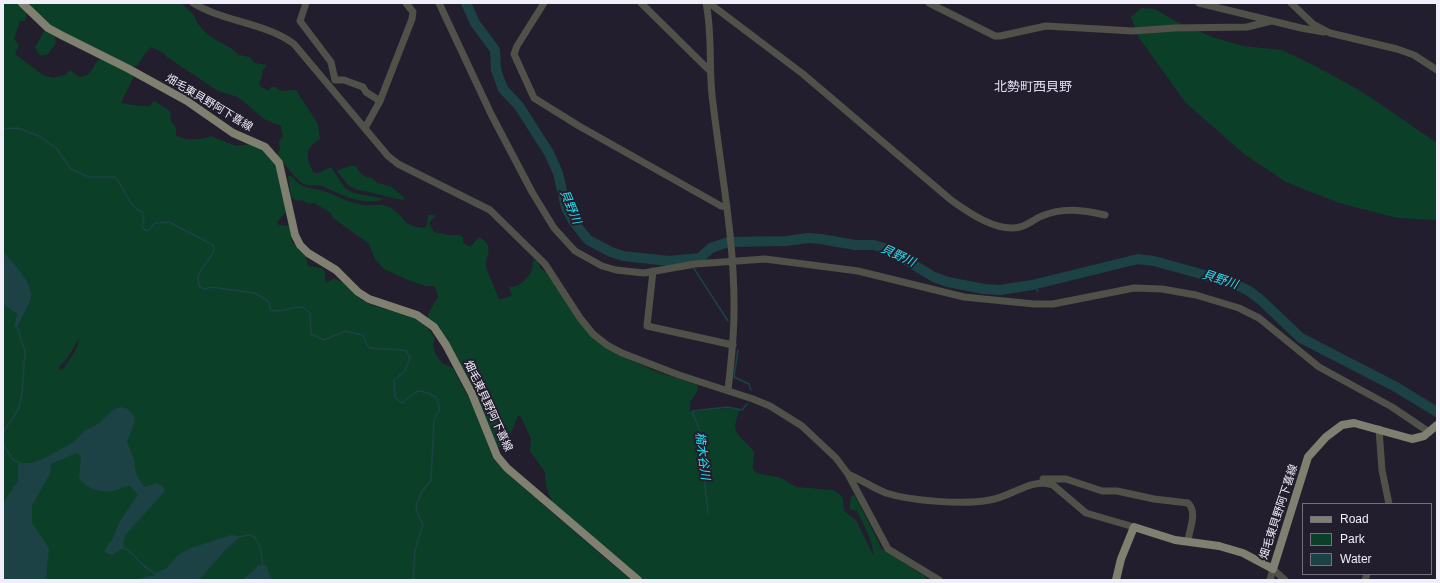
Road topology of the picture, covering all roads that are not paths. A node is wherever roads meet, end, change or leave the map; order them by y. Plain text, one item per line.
1 (22, 3) edge
2 (193, 3) edge
3 (306, 3) edge
4 (406, 3) edge
5 (439, 3) edge
6 (544, 3) edge
7 (641, 3) edge
8 (708, 3) edge
9 (929, 3) edge
10 (1199, 3) edge
11 (1291, 3) edge
12 (1271, 21) junction
13 (1330, 33) junction
14 (1437, 70) edge
15 (710, 71) junction
16 (380, 101) junction
17 (365, 128) junction
18 (727, 207) junction
19 (1105, 215) dead end
20 (732, 260) junction
21 (653, 271) junction
22 (733, 345) junction
23 (728, 390) junction
24 (1379, 429) junction
25 (1433, 429) edge
26 (848, 474) junction
27 (1036, 483) junction
28 (1389, 503) edge
29 (1134, 528) junction
30 (1188, 541) junction
31 (1272, 568) junction
32 (638, 580) edge
33 (939, 580) edge
34 (1116, 580) edge
35 (1270, 580) edge
36 (1285, 580) edge

1 - 32 main road, 畑毛東貝野阿下喜線
2 - 17 street
3 - 16 street
4 - 16 street
5 - 21 street
6 - 18 street
7 - 15 street
8 - 15 street
8 - 19 street
9 - 12 street
10 - 12 street
11 - 13 street
12 - 13 street
13 - 14 street
15 - 18 street
16 - 17 street
17 - 23 street
18 - 20 street
20 - 21 street
20 - 22 street
20 - 25 street
21 - 22 street
22 - 23 street
23 - 26 street
24 - 25 main road, 畑毛東貝野阿下喜線
24 - 28 street
24 - 31 main road, 畑毛東貝野阿下喜線
26 - 27 street
26 - 33 street
27 - 29 street
27 - 30 street
29 - 30 main road, 畑毛東貝野阿下喜線
29 - 34 main road
30 - 31 main road, 畑毛東貝野阿下喜線
31 - 35 street
31 - 36 street

